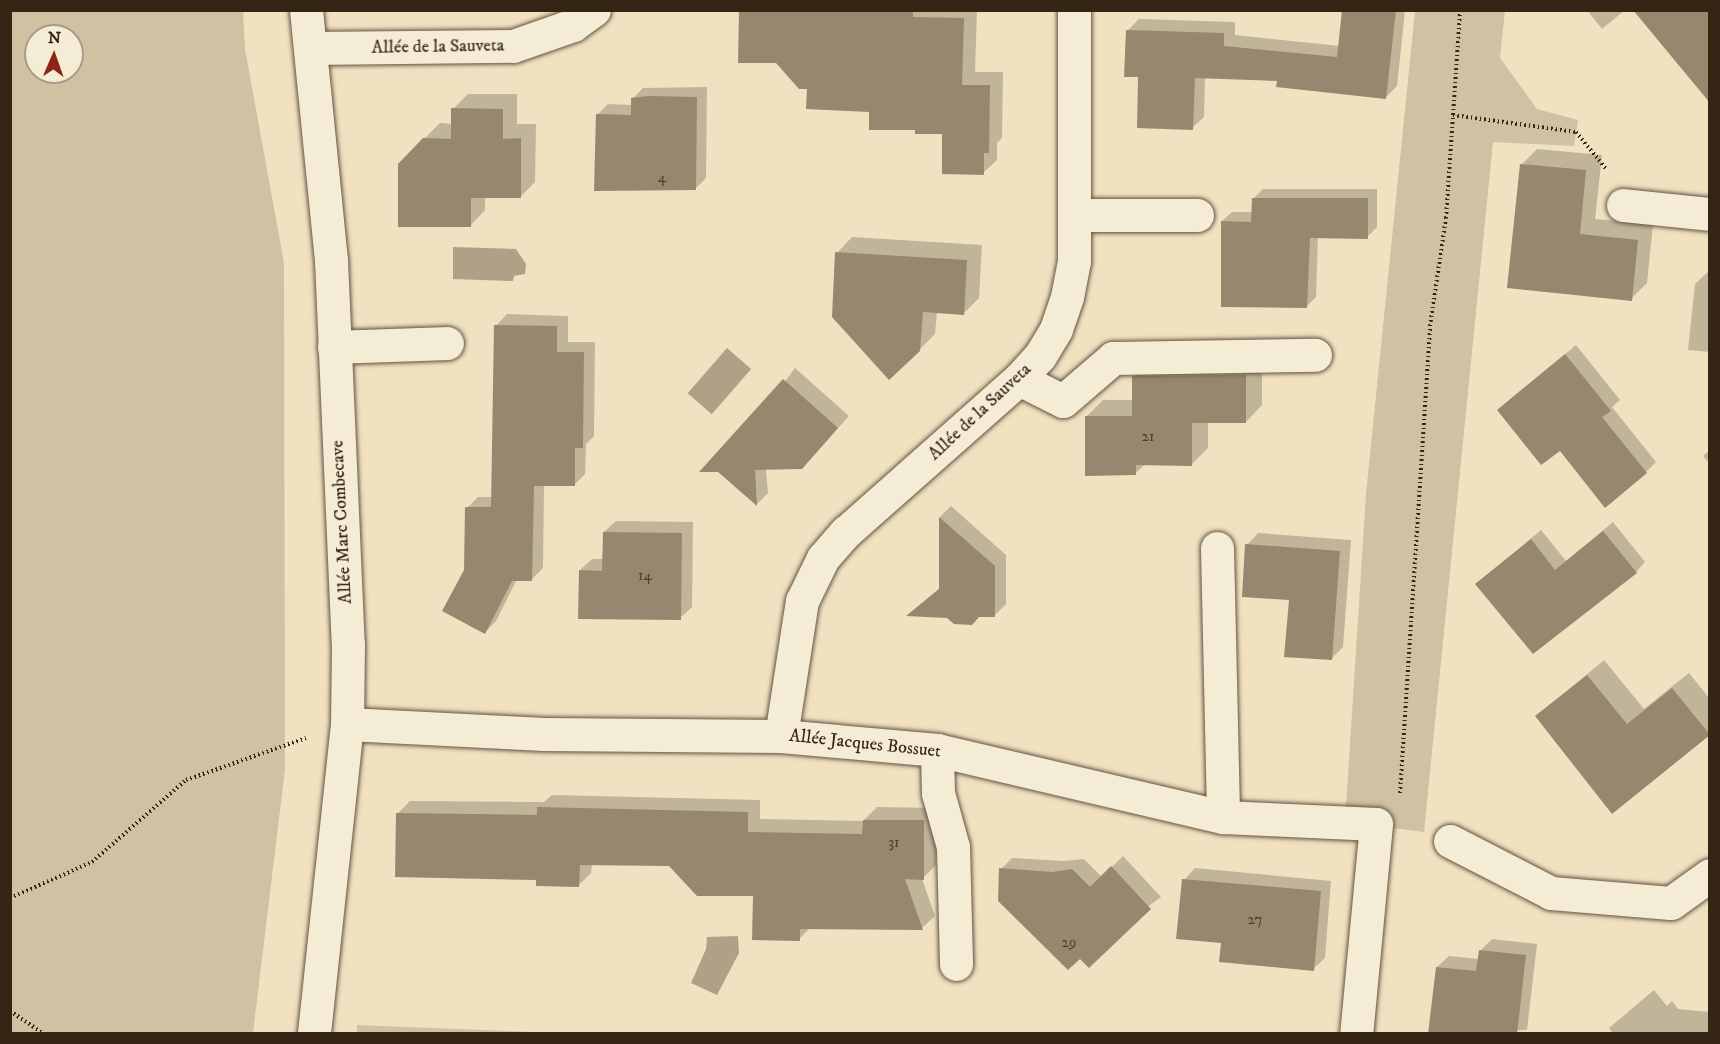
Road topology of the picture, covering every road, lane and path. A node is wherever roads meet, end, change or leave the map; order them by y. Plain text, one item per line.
1 (306, 10) edge
2 (594, 10) edge
3 (1074, 10) edge
4 (1460, 10) edge
5 (310, 48) junction
6 (1453, 115) junction
7 (1623, 205) joint
8 (1710, 214) edge
9 (1074, 215) junction
10 (1197, 215) dead end
11 (447, 343) dead end
12 (334, 346) junction
13 (1315, 355) dead end
14 (1018, 379) junction
15 (1217, 548) dead end
16 (347, 724) junction
17 (781, 736) junction
18 (937, 750) junction
19 (1388, 814) junction
20 (1223, 817) junction
21 (1450, 841) dead end
22 (1710, 875) edge
23 (10, 898) edge
24 (956, 964) dead end
25 (10, 1011) edge
26 (44, 1034) edge
27 (314, 1034) edge
28 (1356, 1034) edge

1 - 5 street, Allée Marc Combecave
2 - 5 street, Allée de la Sauveta
3 - 9 street, Allée de la Sauveta
4 - 6 path
5 - 12 street, Allée Marc Combecave
6 - 7 path
6 - 19 path
7 - 8 street
9 - 10 street
9 - 14 street, Allée de la Sauveta
11 - 12 street
12 - 16 street, Allée Marc Combecave
13 - 14 street
14 - 17 street, Allée de la Sauveta
15 - 20 street
16 - 17 street, Allée Jacques Bossuet
16 - 23 path
16 - 27 street, Allée Marc Combecave
17 - 18 street, Allée Jacques Bossuet
18 - 20 street, Allée Jacques Bossuet
18 - 24 street
19 - 20 street, Allée Jacques Bossuet
19 - 28 street
21 - 22 street
25 - 26 path

